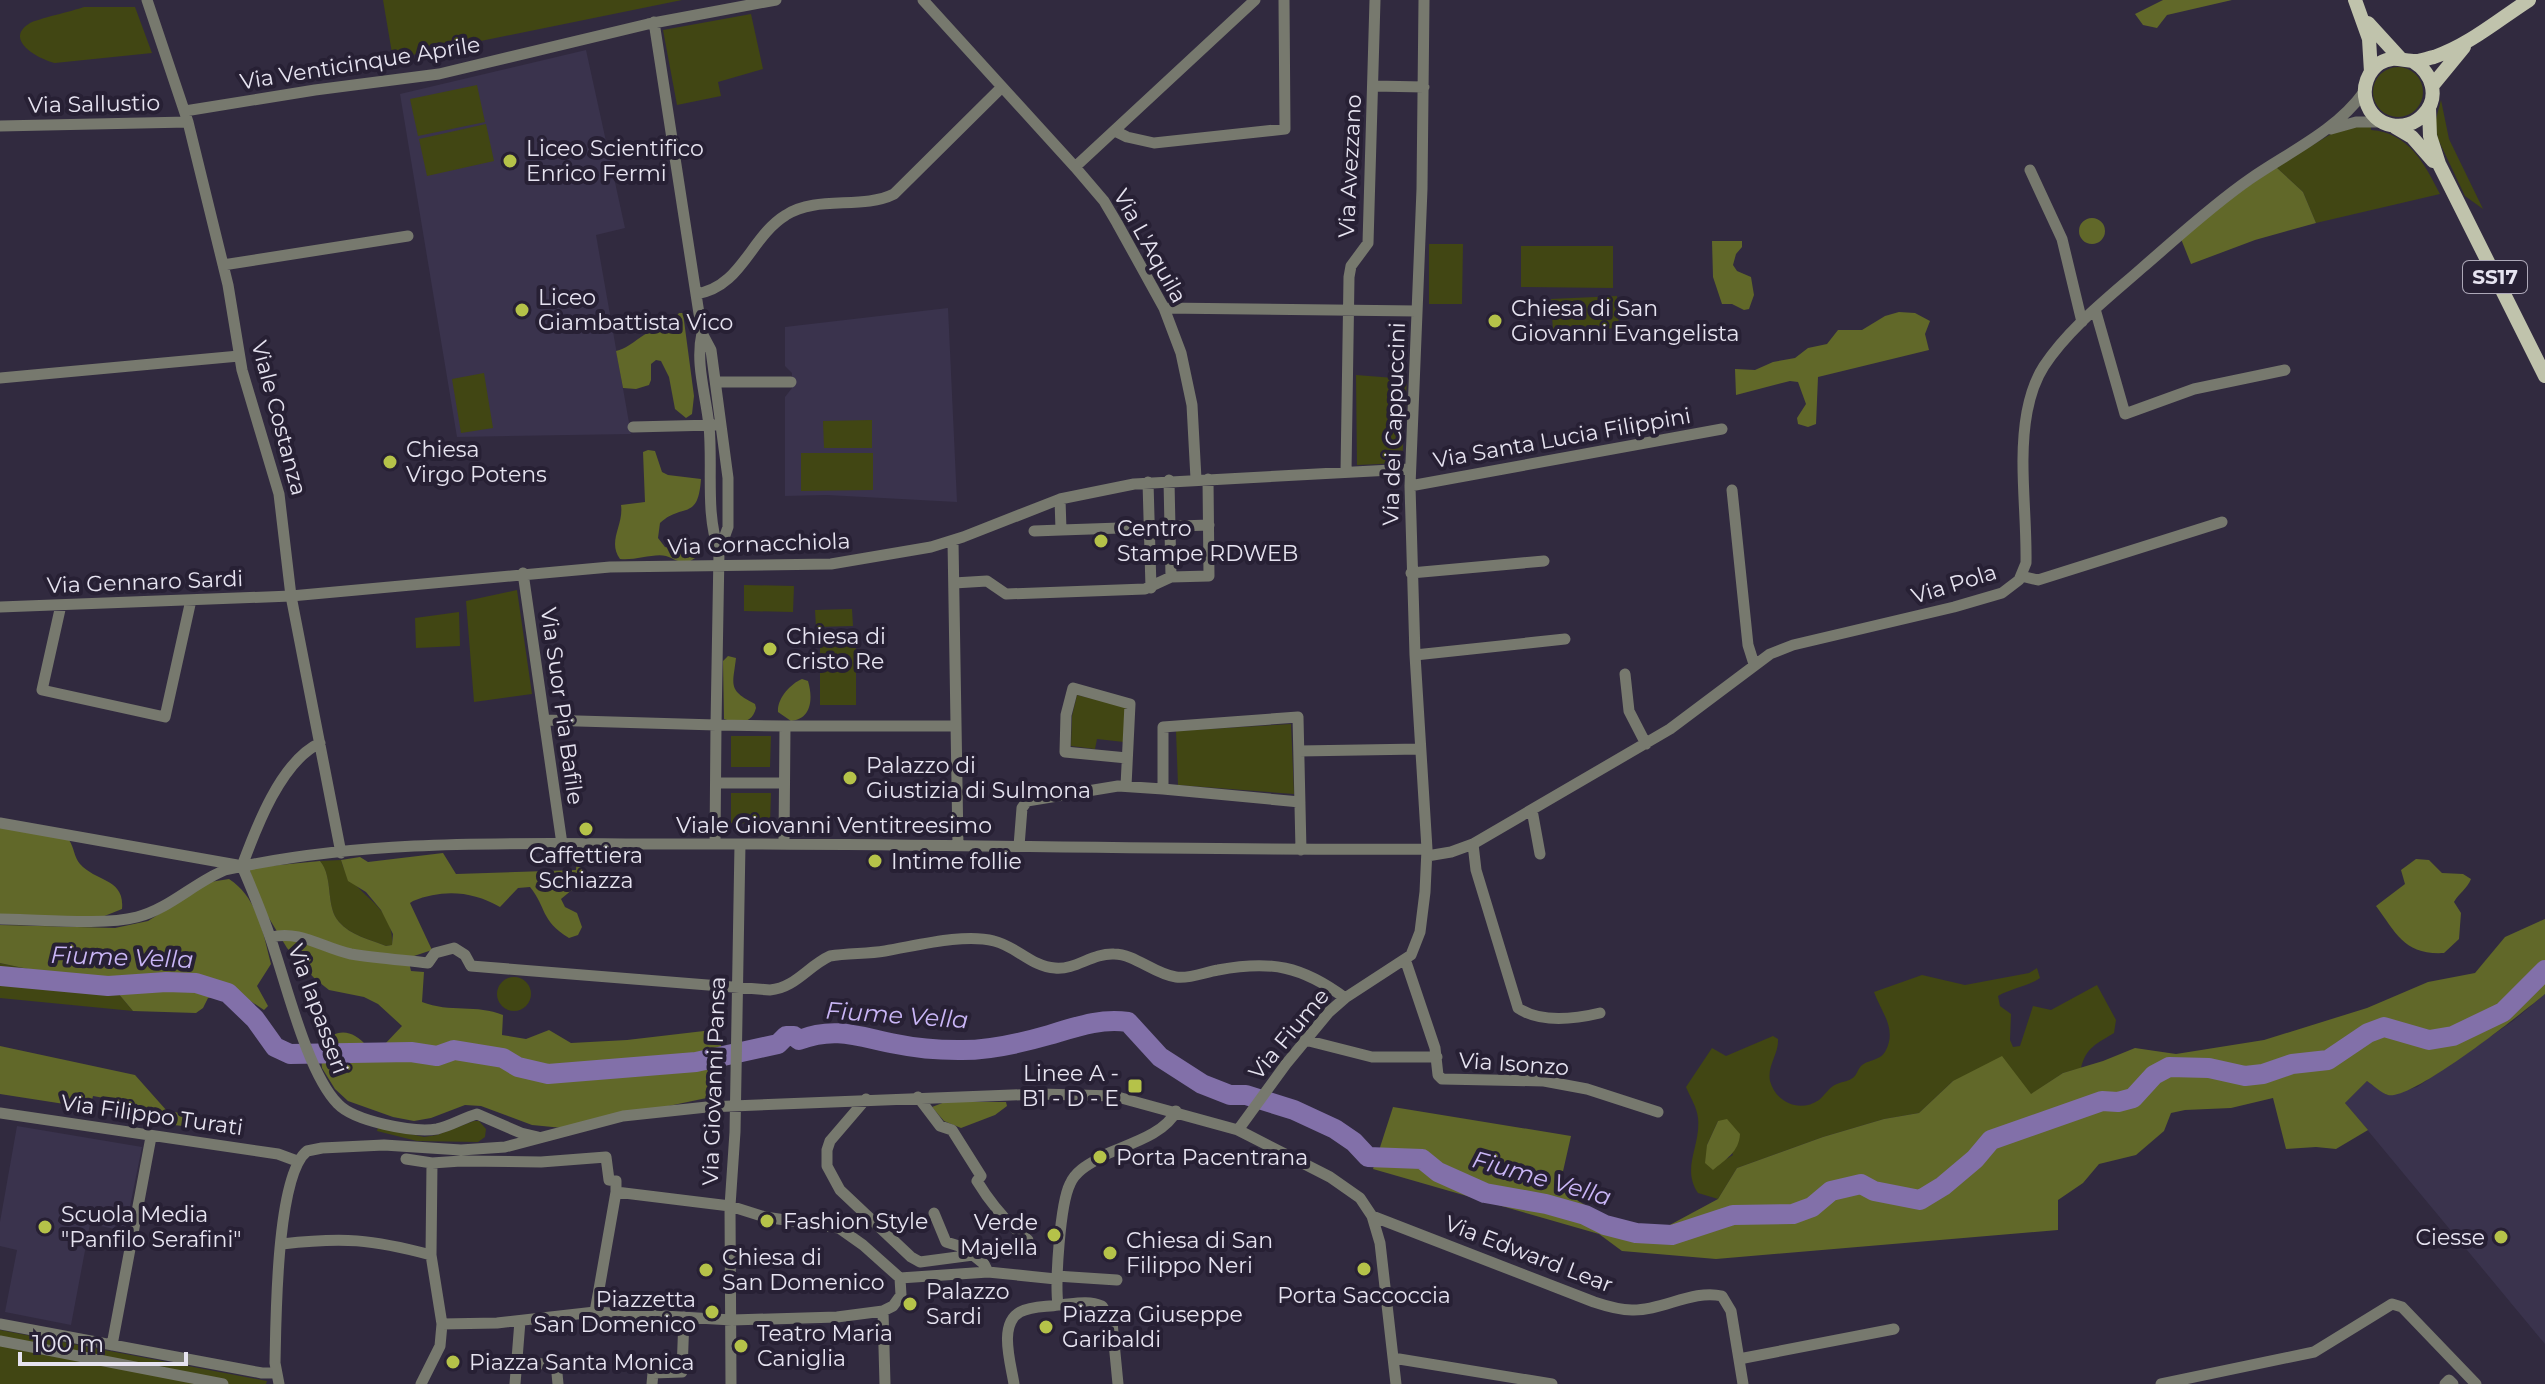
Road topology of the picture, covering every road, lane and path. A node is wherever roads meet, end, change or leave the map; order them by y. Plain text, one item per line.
1 (147, 0) edge
2 (776, 0) edge
3 (923, 0) edge
4 (1255, 0) edge
5 (1284, 0) edge
6 (1375, 0) edge
7 (1424, 0) edge
8 (2529, 0) edge
9 (2358, 6) edge
10 (654, 22) junction
11 (2473, 39) junction
12 (2407, 60) junction
13 (2371, 72) junction
14 (1374, 86) junction
15 (2432, 86) junction
16 (1002, 87) junction
17 (1424, 87) junction
18 (2364, 92) junction
19 (2429, 108) junction
20 (186, 117) junction
21 (2386, 124) junction
22 (0, 126) edge
23 (1115, 131) junction
24 (2320, 134) junction
25 (1075, 167) junction
26 (2030, 170) dead end
27 (2445, 177) junction
28 (408, 236) dead end
29 (223, 265) junction
30 (696, 294) junction
31 (1164, 308) junction
32 (2095, 309) junction
33 (1348, 310) junction
34 (1417, 311) junction
35 (2082, 322) junction
36 (702, 333) junction
37 (239, 356) junction
38 (2285, 370) dead end
39 (2545, 376) edge
40 (0, 378) edge
41 (716, 382) junction
42 (791, 382) dead end
43 (722, 424) junction
44 (709, 426) junction
45 (633, 427) dead end
46 (1722, 429) dead end
47 (1410, 469) junction
48 (1346, 472) junction
49 (1202, 479) junction
50 (1169, 480) junction
51 (1148, 482) junction
52 (1410, 486) junction
53 (1732, 490) dead end
54 (1060, 499) junction
55 (2222, 522) dead end
56 (1209, 525) junction
57 (1170, 526) junction
58 (1149, 527) junction
59 (1061, 530) junction
60 (1034, 531) dead end
61 (953, 541) junction
62 (719, 552) junction
63 (1544, 561) dead end
64 (719, 567) junction
65 (523, 573) junction
66 (1411, 573) junction
67 (2021, 576) junction
68 (1171, 577) junction
69 (954, 583) junction
70 (1151, 588) junction
71 (291, 596) junction
72 (191, 600) junction
73 (61, 605) junction
74 (0, 607) edge
75 (1565, 639) dead end
76 (1415, 655) junction
77 (1754, 664) junction
78 (1625, 674) dead end
79 (544, 720) junction
80 (716, 725) junction
81 (785, 726) junction
82 (956, 726) junction
83 (320, 743) junction
84 (1646, 744) junction
85 (1420, 749) junction
86 (1299, 751) junction
87 (1127, 758) junction
88 (716, 783) junction
89 (784, 783) junction
90 (1126, 786) junction
91 (1163, 789) junction
92 (1300, 802) junction
93 (1532, 810) junction
94 (0, 823) edge
95 (562, 844) junction
96 (715, 844) junction
97 (740, 844) junction
98 (784, 844) junction
99 (1473, 844) junction
100 (958, 845) junction
101 (1019, 846) junction
102 (1301, 850) junction
103 (1427, 852) junction
104 (341, 853) junction
105 (1540, 854) dead end
106 (242, 866) junction
107 (0, 919) edge
108 (271, 937) junction
109 (1405, 959) junction
110 (1345, 998) junction
111 (1600, 1013) dead end
112 (1305, 1040) junction
113 (1437, 1057) junction
114 (918, 1097) junction
115 (866, 1099) junction
116 (1176, 1111) junction
117 (1658, 1112) dead end
118 (0, 1113) edge
119 (488, 1118) junction
120 (1238, 1130) junction
121 (151, 1137) junction
122 (542, 1137) junction
123 (505, 1147) junction
124 (406, 1159) dead end
125 (507, 1160) junction
126 (297, 1161) junction
127 (432, 1163) junction
128 (616, 1192) junction
129 (730, 1206) junction
130 (934, 1213) dead end
131 (1372, 1216) junction
132 (1028, 1240) dead end
133 (282, 1244) junction
134 (431, 1255) junction
135 (973, 1255) junction
136 (988, 1272) junction
137 (1056, 1277) junction
138 (900, 1278) junction
139 (1117, 1280) dead end
140 (1058, 1305) junction
141 (883, 1311) junction
142 (595, 1312) junction
143 (684, 1317) junction
144 (732, 1320) junction
145 (520, 1321) junction
146 (0, 1324) edge
147 (442, 1324) junction
148 (1894, 1329) dead end
149 (0, 1341) edge
150 (112, 1345) junction
151 (1393, 1358) junction
152 (1739, 1359) junction
153 (518, 1365) junction
154 (278, 1378) edge
155 (2195, 1381) edge
156 (223, 1384) edge
157 (421, 1384) edge
158 (515, 1384) edge
159 (558, 1384) edge
160 (652, 1384) edge
161 (731, 1384) edge
162 (885, 1384) edge
163 (1014, 1384) edge
164 (1118, 1384) edge
165 (1396, 1384) edge
166 (1552, 1384) edge
167 (1743, 1384) edge
168 (2161, 1384) edge
169 (2445, 1384) edge
170 (2453, 1384) edge
171 (2476, 1384) edge

1 - 20 street, Viale Costanza
2 - 10 street, Via Venticinque Aprile
3 - 16 street, Via L'Aquila
4 - 23 street
5 - 23 street
6 - 14 street, Via Avezzano
7 - 17 street, Via dei Cappuccini
8 - 11 main road
9 - 12 main road
9 - 13 main road
10 - 20 street, Via Venticinque Aprile
10 - 30 street
11 - 12 main road
11 - 15 main road
12 - 13 main road
12 - 15 main road
13 - 18 main road
14 - 17 street
14 - 33 street, Via Avezzano
15 - 19 main road
16 - 25 street, Via L'Aquila
16 - 30 street
17 - 34 street, Via dei Cappuccini
18 - 21 main road
18 - 24 street, Via Pola
19 - 21 main road
19 - 27 main road
20 - 22 street, Via Sallustio
20 - 29 street, Viale Costanza
21 - 24 street, Via Pola
21 - 27 main road
23 - 25 street
24 - 32 street, Via Pola
25 - 31 street, Via L'Aquila
26 - 35 street
27 - 39 main road, SS17
28 - 29 street
29 - 37 street, Viale Costanza
30 - 36 street
31 - 33 street
31 - 49 street, Via L'Aquila
32 - 35 street, Via Pola
32 - 38 street
33 - 34 street
33 - 48 street, Via Avezzano
34 - 47 street, Via dei Cappuccini
35 - 67 street, Via Pola
36 - 41 street
36 - 44 street
37 - 40 street
37 - 71 street, Viale Costanza
41 - 42 street
41 - 43 street
43 - 44 street
43 - 62 street
44 - 45 street
44 - 62 street
46 - 52 street, Via Santa Lucia Filippini
47 - 48 street, Via Cornacchiola
47 - 52 street, Via dei Cappuccini
48 - 49 street, Via Cornacchiola
49 - 50 street, Via Cornacchiola
49 - 56 street, Via L'Aquila
50 - 51 street, Via Cornacchiola
50 - 57 street
51 - 54 street, Via Cornacchiola
51 - 58 street
52 - 66 street, Via dei Cappuccini
53 - 77 street
54 - 59 street
54 - 61 street, Via Cornacchiola
55 - 67 street
56 - 57 street
56 - 68 street, Via L'Aquila
57 - 58 street
57 - 68 street
58 - 59 street
58 - 70 street
59 - 60 street
61 - 64 street, Via Cornacchiola
61 - 69 street
62 - 64 street
63 - 66 street
64 - 65 street, Via Cornacchiola
64 - 80 street
65 - 71 street, Via Cornacchiola
65 - 79 street, Via Suor Pia Bafile
66 - 76 street, Via dei Cappuccini
67 - 77 street, Via Pola
68 - 70 street
69 - 70 street
69 - 82 street
71 - 72 street, Via Gennaro Sardi
71 - 83 street, Viale Costanza
72 - 73 street, Via Gennaro Sardi
72 - 73 street
73 - 74 street, Via Gennaro Sardi
75 - 76 street
76 - 85 street, Via dei Cappuccini
77 - 84 street, Via Pola
78 - 84 street
79 - 80 street
79 - 95 street, Via Suor Pia Bafile
80 - 81 street
80 - 88 street
81 - 82 street
81 - 89 street
82 - 100 street
83 - 104 street, Viale Costanza
83 - 106 street
84 - 93 street, Via Pola
85 - 86 street
85 - 103 street, Via dei Cappuccini
86 - 91 street
86 - 92 street
87 - 87 street
87 - 90 street
88 - 89 street
88 - 96 street
89 - 98 street
90 - 91 street
90 - 101 street
91 - 92 street
92 - 102 street
93 - 99 street, Via Pola
93 - 105 street
94 - 106 street
95 - 96 street, Viale Giovanni Ventitreesimo
95 - 104 street, Viale Giovanni Ventitreesimo
96 - 97 street, Viale Giovanni Ventitreesimo
97 - 98 street, Viale Giovanni Ventitreesimo
97 - 129 street, Via Giovanni Pansa
98 - 100 street, Viale Giovanni Ventitreesimo
99 - 103 street, Via Pola
99 - 111 street
100 - 101 street, Viale Giovanni Ventitreesimo
101 - 102 street, Viale Giovanni Ventitreesimo
102 - 103 street, Viale Giovanni Ventitreesimo
103 - 109 street
104 - 106 street, Viale Giovanni Ventitreesimo
106 - 107 street
106 - 108 street, Via Iapasseri
108 - 110 street
108 - 119 street, Via Iapasseri
109 - 110 street, Via Fiume
109 - 113 street, Via Isonzo
110 - 112 street, Via Fiume
112 - 113 street
112 - 120 street, Via Fiume
113 - 117 street, Via Isonzo
114 - 115 street
114 - 116 street
114 - 132 street
115 - 122 street
115 - 135 street
116 - 120 street
116 - 137 street
118 - 121 street, Via Filippo Turati
119 - 122 street
119 - 123 street
120 - 131 street
121 - 126 street, Via Filippo Turati
121 - 150 street
122 - 123 street
123 - 125 street
123 - 126 street
124 - 127 street
125 - 127 street
125 - 128 street
126 - 133 street
127 - 134 street
128 - 129 street
128 - 142 street
129 - 138 street
129 - 144 street, Via Giovanni Pansa
130 - 135 street
131 - 151 street
131 - 152 street, Via Edward Lear
133 - 134 street
133 - 154 street
134 - 147 street
135 - 136 street
136 - 137 street
136 - 138 street
137 - 139 street
137 - 140 street
138 - 141 street
140 - 163 street
140 - 164 street
141 - 144 street
141 - 162 street
142 - 143 street
142 - 145 street
143 - 144 street
143 - 160 street
144 - 161 street, Via Giovanni Pansa
145 - 147 street
145 - 153 street
146 - 150 street
147 - 157 street
148 - 152 street
149 - 156 street
150 - 154 street
151 - 165 street
151 - 166 street
152 - 167 street
153 - 158 street
153 - 159 street
155 - 168 street
155 - 171 street
169 - 170 street

